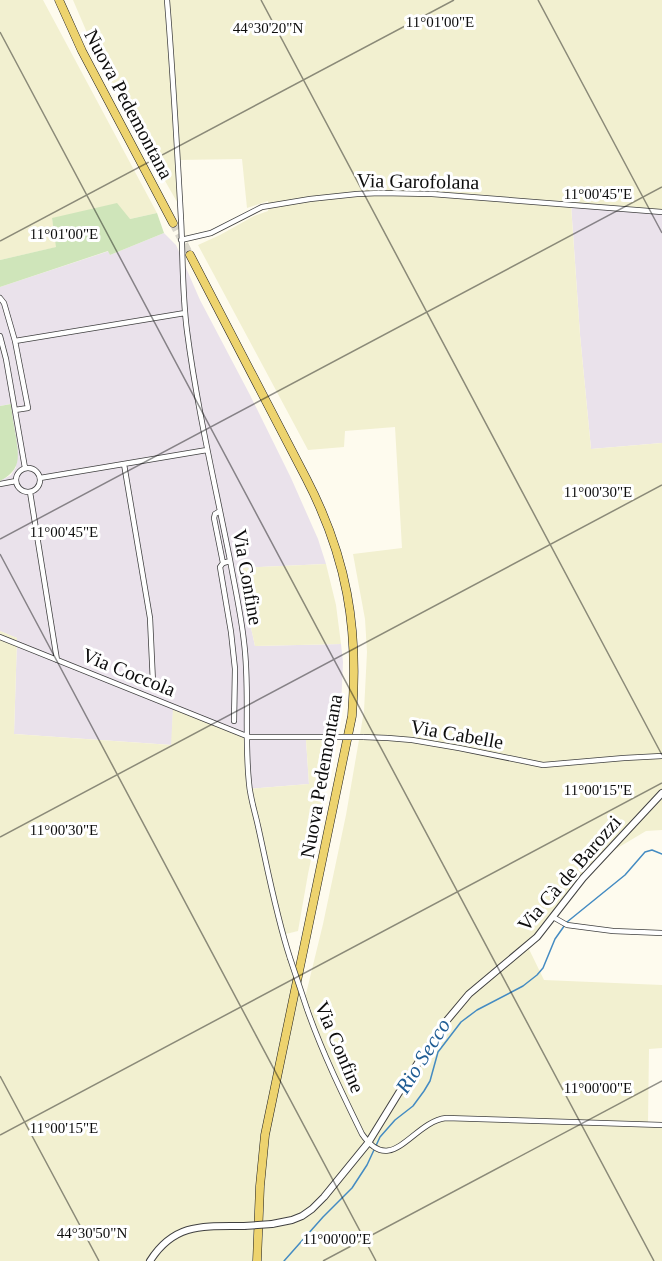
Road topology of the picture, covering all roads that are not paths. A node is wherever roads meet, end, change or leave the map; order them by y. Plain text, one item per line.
1 (57, 0) edge
2 (64, 0) edge
3 (167, 0) edge
4 (104, 93) junction
5 (662, 212) edge
6 (173, 223) tunnel mouth
7 (181, 240) junction
8 (190, 255) tunnel mouth
9 (0, 298) edge
10 (185, 313) junction
11 (0, 336) edge
12 (15, 341) junction
13 (15, 410) junction
14 (207, 450) junction
15 (124, 464) junction
16 (25, 468) junction
17 (40, 478) junction
18 (16, 481) junction
19 (0, 484) edge
20 (30, 492) junction
21 (220, 511) junction
22 (230, 561) junction
23 (223, 563) junction
24 (0, 637) edge
25 (57, 660) junction
26 (235, 669) junction
27 (246, 669) junction
28 (153, 683) dead end
29 (234, 721) dead end
30 (246, 736) junction
31 (662, 756) edge
32 (662, 792) edge
33 (553, 917) junction
34 (662, 933) edge
35 (662, 1125) edge
36 (369, 1144) junction
37 (150, 1261) edge
38 (257, 1261) edge

1 - 4 main road, Nuova Pedemontana
2 - 4 main road
3 - 7 street, Via Confine
4 - 6 main road, Nuova Pedemontana
5 - 7 street, Via Garofolana
7 - 10 street, Via Confine
8 - 38 main road, Nuova Pedemontana
9 - 12 street
10 - 12 street
10 - 14 street, Via Confine
11 - 13 street
12 - 13 street
13 - 16 street
14 - 15 street
14 - 21 street, Via Confine
15 - 17 street
15 - 28 street
16 - 17 street
16 - 18 street
17 - 20 street
18 - 19 street
18 - 20 street
20 - 25 street
21 - 22 street, Via Confine
21 - 23 street
22 - 23 street
22 - 27 street, Via Confine
23 - 26 street
24 - 25 street, Via Coccola
25 - 30 street, Via Coccola
26 - 27 street
26 - 29 street
27 - 30 street, Via Confine
30 - 31 street, Via Cabelle, bridge
30 - 36 street, Via Confine, bridge
32 - 33 street, Via Cà de Barozzi
33 - 34 street
33 - 36 street, Via Cà de Barozzi
35 - 36 street
36 - 37 street, Via Cà de Barozzi, bridge

